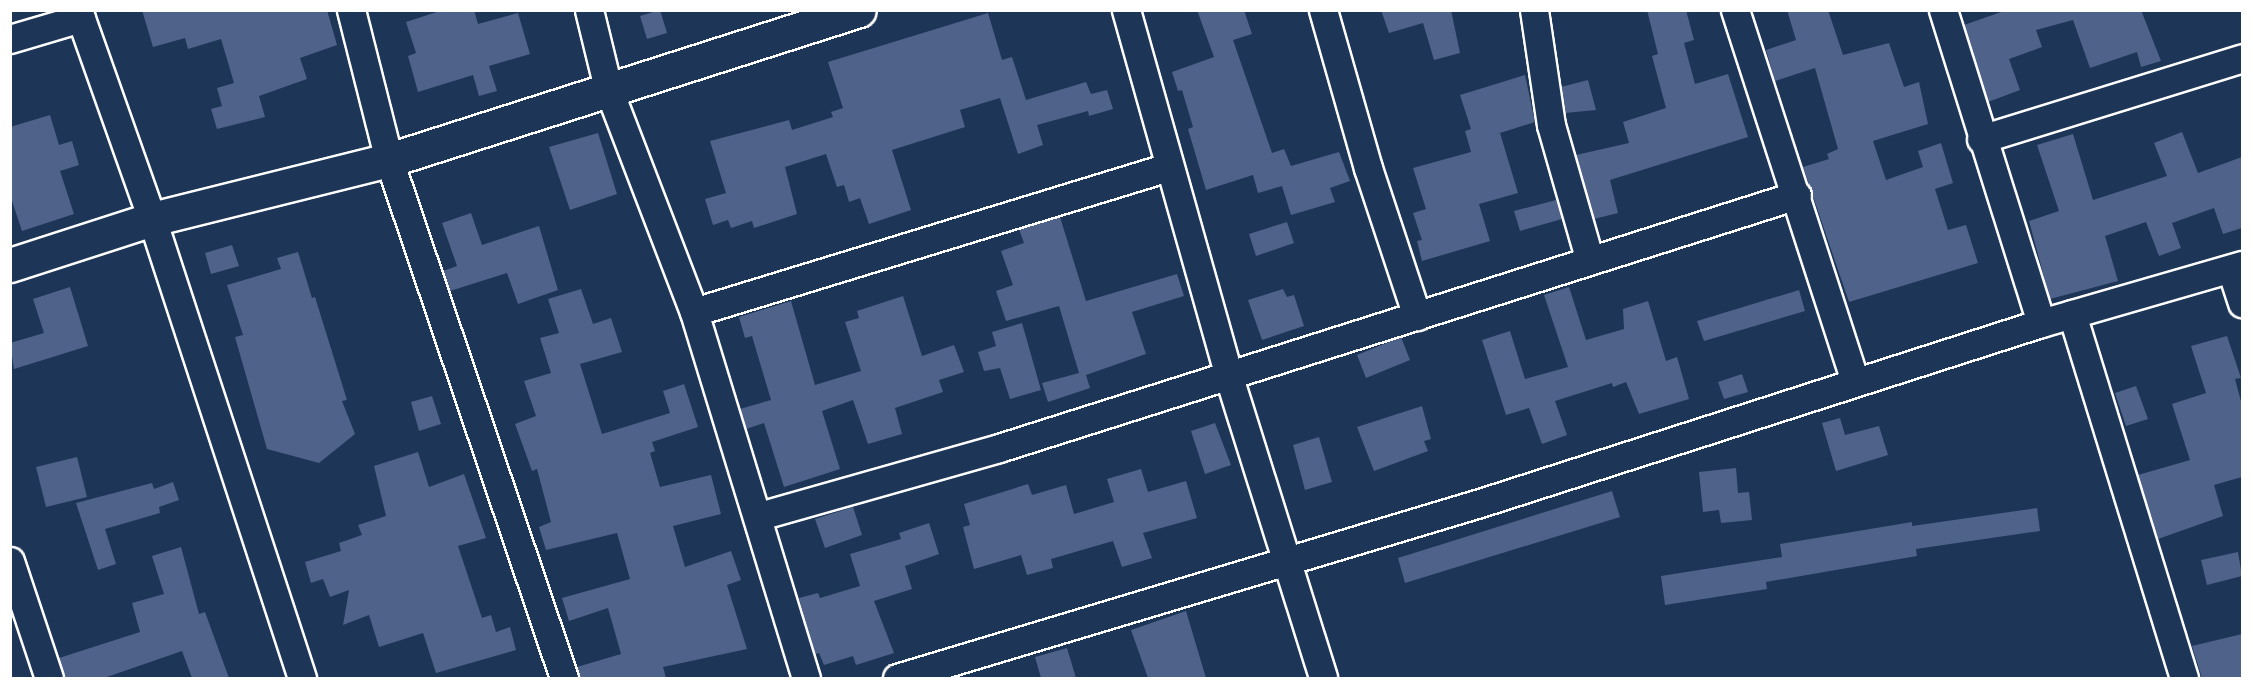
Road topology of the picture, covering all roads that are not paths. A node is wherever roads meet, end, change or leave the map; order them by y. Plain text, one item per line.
1 (351, 10) edge
2 (589, 10) edge
3 (859, 10) edge
4 (1126, 10) edge
5 (1323, 10) edge
6 (1534, 10) edge
7 (1735, 10) edge
8 (1943, 10) edge
9 (79, 14) edge
10 (10, 39) edge
11 (2242, 58) edge
12 (608, 88) junction
13 (1981, 139) junction
14 (389, 160) junction
15 (1169, 168) junction
16 (1797, 195) junction
17 (152, 219) junction
18 (1590, 261) junction
19 (10, 265) edge
20 (2237, 267) edge
21 (2242, 303) edge
22 (694, 312) junction
23 (2072, 314) junction
24 (1417, 316) junction
25 (2041, 323) junction
26 (1228, 374) junction
27 (1855, 382) junction
28 (759, 516) junction
29 (10, 561) edge
30 (1287, 562) junction
31 (49, 678) edge
32 (302, 678) edge
33 (564, 678) edge
34 (806, 678) edge
35 (897, 678) edge
36 (1323, 678) edge
37 (2184, 678) edge

1 - 14 street
2 - 12 street
3 - 12 street
4 - 15 street
5 - 24 street
6 - 18 street
7 - 16 street
8 - 13 street
9 - 10 street
9 - 17 street
11 - 13 street
12 - 14 street
12 - 22 street
13 - 25 street
14 - 17 street
14 - 33 street
15 - 22 street
15 - 26 street
16 - 18 street
16 - 27 street
17 - 19 street
17 - 32 street
18 - 24 street
20 - 21 street
20 - 23 street
22 - 28 street
23 - 25 street
23 - 37 street
24 - 26 street
25 - 27 street
26 - 28 street
26 - 30 street
27 - 30 street
28 - 34 street
29 - 31 street
30 - 35 street
30 - 36 street

